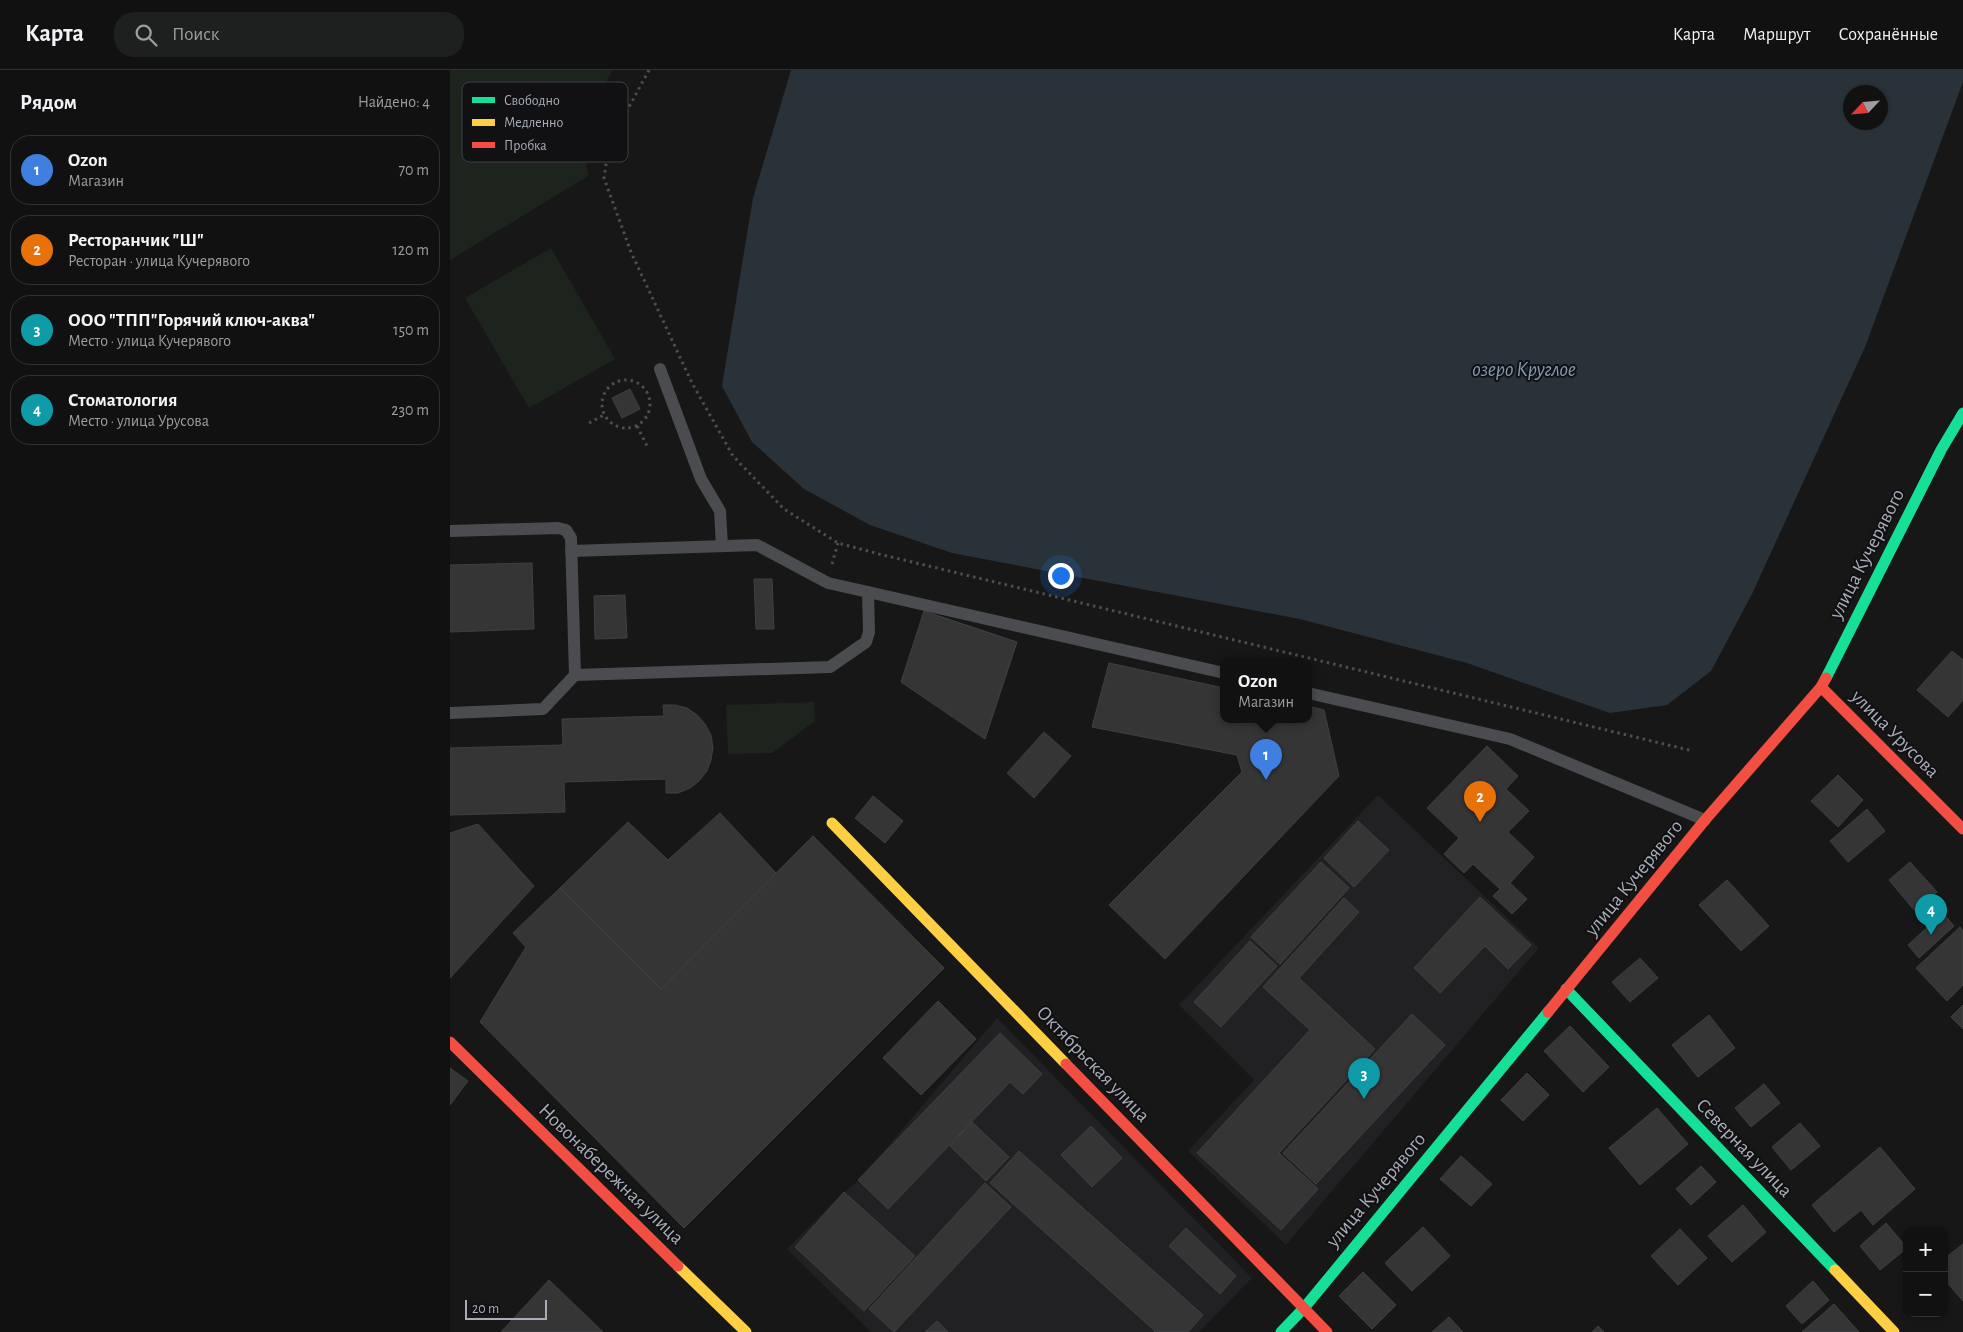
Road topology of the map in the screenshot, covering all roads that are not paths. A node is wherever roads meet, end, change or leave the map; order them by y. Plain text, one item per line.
1 (660, 369) dead end
2 (1963, 413) edge
3 (450, 531) edge
4 (722, 546) junction
5 (571, 551) junction
6 (868, 592) junction
7 (1220, 672) edge
8 (575, 675) junction
9 (1821, 687) junction
10 (1312, 694) edge
11 (450, 713) edge
12 (1705, 820) junction
13 (832, 823) dead end
14 (1963, 829) edge
15 (1566, 989) junction
16 (450, 1042) edge
17 (1304, 1308) junction
18 (746, 1332) edge
19 (1281, 1332) edge
20 (1327, 1332) edge
21 (1894, 1332) edge

1 - 4 lane
2 - 9 street, улица Кучерявого
3 - 5 lane
4 - 5 lane
4 - 6 lane
5 - 8 lane
6 - 7 lane
6 - 8 lane
8 - 11 lane
9 - 12 street, улица Кучерявого
9 - 14 street, улица Урусова
10 - 12 lane
12 - 15 street, улица Кучерявого
13 - 17 street, Октябрьская улица
15 - 17 street, улица Кучерявого
15 - 21 street, Северная улица
16 - 18 street, Новонабережная улица
17 - 19 street, улица Кучерявого
17 - 20 street, Октябрьская улица

